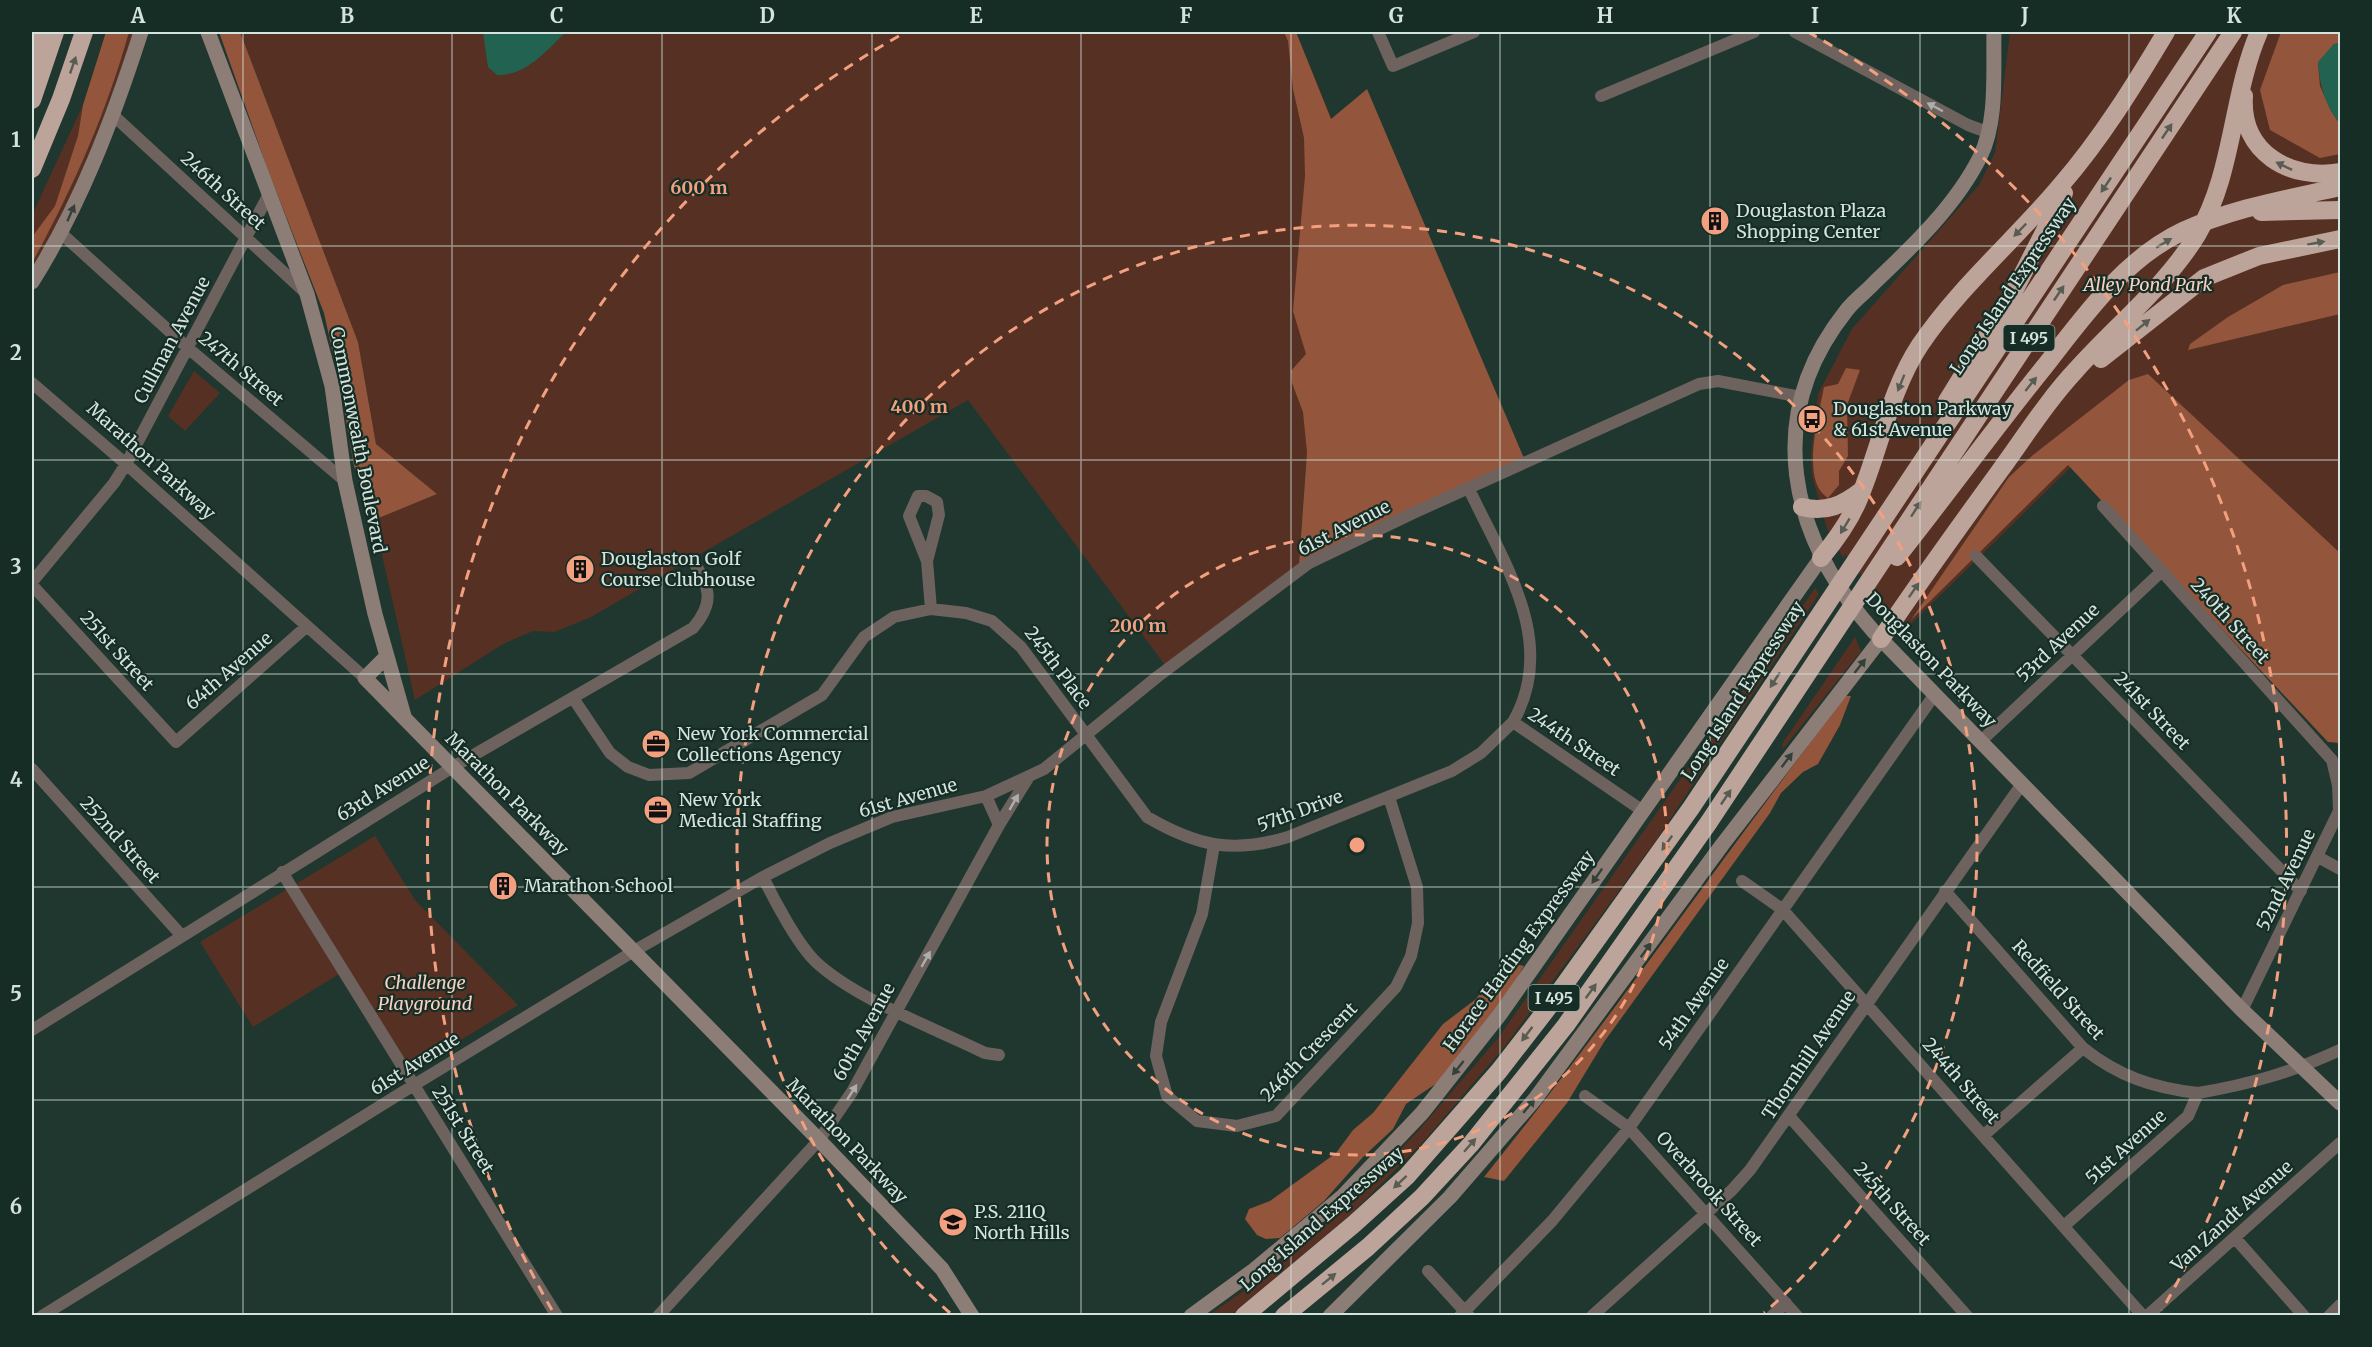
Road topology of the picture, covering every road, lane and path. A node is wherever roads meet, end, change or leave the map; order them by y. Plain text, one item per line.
1 (45, 32) edge
2 (55, 32) edge
3 (84, 32) edge
4 (141, 32) edge
5 (208, 32) edge
6 (1378, 32) edge
7 (1474, 32) edge
8 (1754, 32) edge
9 (1795, 32) edge
10 (1994, 32) edge
11 (2165, 32) edge
12 (2208, 32) edge
13 (2233, 32) edge
14 (2260, 32) edge
15 (32, 61) edge
16 (1601, 96) dead end
17 (61, 99) junction
18 (32, 100) edge
19 (114, 116) junction
20 (1987, 132) junction
21 (2085, 154) junction
22 (32, 169) edge
23 (2340, 172) edge
24 (32, 185) edge
25 (2340, 186) edge
26 (270, 194) junction
27 (2340, 210) edge
28 (2229, 214) junction
29 (62, 234) junction
30 (247, 238) junction
31 (2340, 239) edge
32 (32, 282) edge
33 (307, 294) junction
34 (188, 348) junction
35 (32, 383) edge
36 (1800, 397) junction
37 (2024, 437) junction
38 (126, 464) junction
39 (345, 481) junction
40 (1469, 489) junction
41 (1862, 490) junction
42 (2103, 506) dead end
43 (1802, 507) junction
44 (1976, 556) dead end
45 (692, 559) dead end
46 (927, 561) junction
47 (1824, 564) junction
48 (2161, 572) junction
49 (32, 583) edge
50 (931, 609) junction
51 (306, 627) junction
52 (1807, 631) junction
53 (1877, 635) junction
54 (1827, 645) junction
55 (2072, 654) junction
56 (387, 656) junction
57 (365, 678) junction
58 (1935, 694) junction
59 (573, 698) junction
60 (405, 719) junction
61 (1513, 722) junction
62 (1085, 734) junction
63 (1982, 741) junction
64 (176, 742) joint
65 (2332, 760) joint
66 (453, 767) junction
67 (32, 769) edge
68 (1028, 778) junction
69 (2022, 784) junction
70 (986, 796) junction
71 (1389, 796) junction
72 (1643, 811) junction
73 (999, 825) junction
74 (1214, 845) junction
75 (2318, 857) junction
76 (2340, 869) edge
77 (282, 872) junction
78 (763, 877) junction
79 (1742, 881) dead end
80 (1945, 891) junction
81 (2301, 891) junction
82 (1782, 909) junction
83 (181, 935) junction
84 (634, 951) junction
85 (1867, 1002) junction
86 (897, 1010) junction
87 (2242, 1010) junction
88 (32, 1030) edge
89 (2083, 1048) junction
90 (2340, 1050) edge
91 (999, 1055) dead end
92 (2302, 1067) junction
93 (414, 1085) junction
94 (2198, 1093) junction
95 (1585, 1096) dead end
96 (2340, 1103) edge
97 (1789, 1116) junction
98 (1629, 1128) junction
99 (1984, 1135) junction
100 (819, 1140) junction
101 (2340, 1143) edge
102 (1707, 1213) junction
103 (2064, 1226) junction
104 (2235, 1238) junction
105 (1428, 1271) dead end
106 (1786, 1303) junction
107 (2340, 1305) edge
108 (1464, 1314) edge
109 (42, 1316) edge
110 (557, 1316) edge
111 (658, 1316) edge
112 (972, 1316) edge
113 (1191, 1316) edge
114 (1244, 1316) edge
115 (1284, 1316) edge
116 (1330, 1316) edge
117 (1592, 1316) edge
118 (1772, 1316) edge
119 (1797, 1316) edge
120 (1967, 1316) edge
121 (2145, 1316) edge
122 (2304, 1316) edge
123 (2329, 1316) edge

1 - 15 highway
2 - 18 highway
17 -> 3 highway
4 - 19 main road
5 - 26 main road, Commonwealth Boulevard
6 - 7 street
8 - 16 street
20 -> 9 street
10 - 20 main road, Douglaston Parkway
11 - 21 highway
12 -> 52 highway, Long Island Expressway / I 495
54 -> 13 highway, I 495
23 -> 14 highway
14 - 37 highway
17 - 22 highway
17 - 24 highway
29 -> 19 main road
19 - 30 street, 246th Street
20 - 36 main road, Douglaston Parkway
21 -> 41 highway
21 - 52 highway
25 - 28 highway
26 - 30 street, Cullman Avenue
26 - 33 main road, Commonwealth Boulevard
27 - 28 highway
54 -> 28 highway
29 - 32 main road
29 - 34 street, 247th Street
30 - 33 street, 246th Street
30 - 34 street, Cullman Avenue
37 -> 31 highway
33 - 39 main road, Commonwealth Boulevard
34 - 38 street, Cullman Avenue
34 - 39 street, 247th Street
35 - 38 street, Marathon Parkway
36 - 40 street, 61st Avenue
36 - 43 main road, Douglaston Parkway
53 -> 37 highway
38 - 49 street, Cullman Avenue
38 - 51 street, Marathon Parkway
39 - 56 main road, Commonwealth Boulevard
40 - 61 street, 244th Street
40 - 62 street, 61st Avenue
41 - 43 highway
41 -> 47 highway
42 - 48 street, 240th Street
43 - 47 main road, Douglaston Parkway
44 - 55 street, 241st Street
45 - 59 street, 63rd Avenue
46 - 46 street
46 - 50 street
47 - 53 main road, Douglaston Parkway
47 - 72 main road, Horace Harding Expressway
48 - 55 street, 53rd Avenue
48 - 65 street, 240th Street
49 - 64 street, 251st Street
50 - 59 street, 245th Place
50 - 62 street, 245th Place
51 - 57 street, Marathon Parkway
51 - 64 street, 64th Avenue
52 -> 114 highway, Long Island Expressway / I 495
53 - 58 main road, Douglaston Parkway
116 -> 53 main road
115 -> 54 highway, I 495
55 - 63 street, 53rd Avenue
55 - 81 street, 241st Street
56 - 57 main road
56 - 60 main road, Commonwealth Boulevard
57 - 60 main road, Marathon Parkway
58 - 63 main road, Douglaston Parkway
58 - 82 street, 54th Avenue
59 - 66 street, 63rd Avenue
60 - 66 main road, Marathon Parkway
61 - 71 street, 57th Drive
61 - 72 street, 244th Street
62 - 68 street, 61st Avenue
62 - 74 street, 57th Drive
63 - 69 main road, Douglaston Parkway
65 - 75 street, 52nd Avenue
66 - 77 street, 63rd Avenue
66 - 84 main road, Marathon Parkway
67 - 83 street, 252nd Street
68 - 70 street, 61st Avenue
73 -> 68 street, 60th Avenue
69 - 80 street, Thornhill Avenue
69 - 87 main road, Douglaston Parkway
70 - 73 street
70 - 78 street, 61st Avenue
71 - 74 street, 57th Drive
71 - 74 street, 246th Crescent
72 -> 113 main road, Horace Harding Expressway
86 -> 73 street, 60th Avenue
75 - 76 street
75 - 81 street, 52nd Avenue
77 - 83 street, 63rd Avenue
77 - 93 street, 251st Street
78 - 84 street, 61st Avenue
78 - 86 street
79 - 82 street, 244th Street
80 - 85 street, Thornhill Avenue
80 - 89 street, Redfield Street
81 - 87 street, 52nd Avenue
82 - 85 street, 244th Street
82 - 98 street, 54th Avenue
83 - 88 street, 63rd Avenue
84 - 93 street, 61st Avenue
84 - 100 main road, Marathon Parkway
85 - 97 street, Thornhill Avenue
85 - 99 street, 244th Street
86 - 91 street
100 -> 86 street, 60th Avenue
87 - 92 main road, Douglaston Parkway
89 - 94 street, Redfield Street
89 - 99 street
90 - 92 street
92 - 94 street
92 - 96 main road, Douglaston Parkway
93 - 109 street, 61st Avenue
93 - 110 street, 251st Street
94 - 103 street, 51st Avenue
95 - 98 street, Overbrook Street
97 - 102 street, Thornhill Avenue
97 - 120 street, 245th Street
98 - 102 street, Overbrook Street
98 - 108 street, 54th Avenue
99 - 103 street, 244th Street
100 - 111 street, 60th Avenue
100 - 112 main road, Marathon Parkway
101 - 104 street, Van Zandt Avenue
102 - 106 street, Overbrook Street
102 - 117 street, Thornhill Avenue
103 - 121 street, 244th Street
104 - 121 street, Van Zandt Avenue
104 - 122 street
105 - 108 street
106 - 118 street
106 - 119 street, Overbrook Street
107 - 123 street

